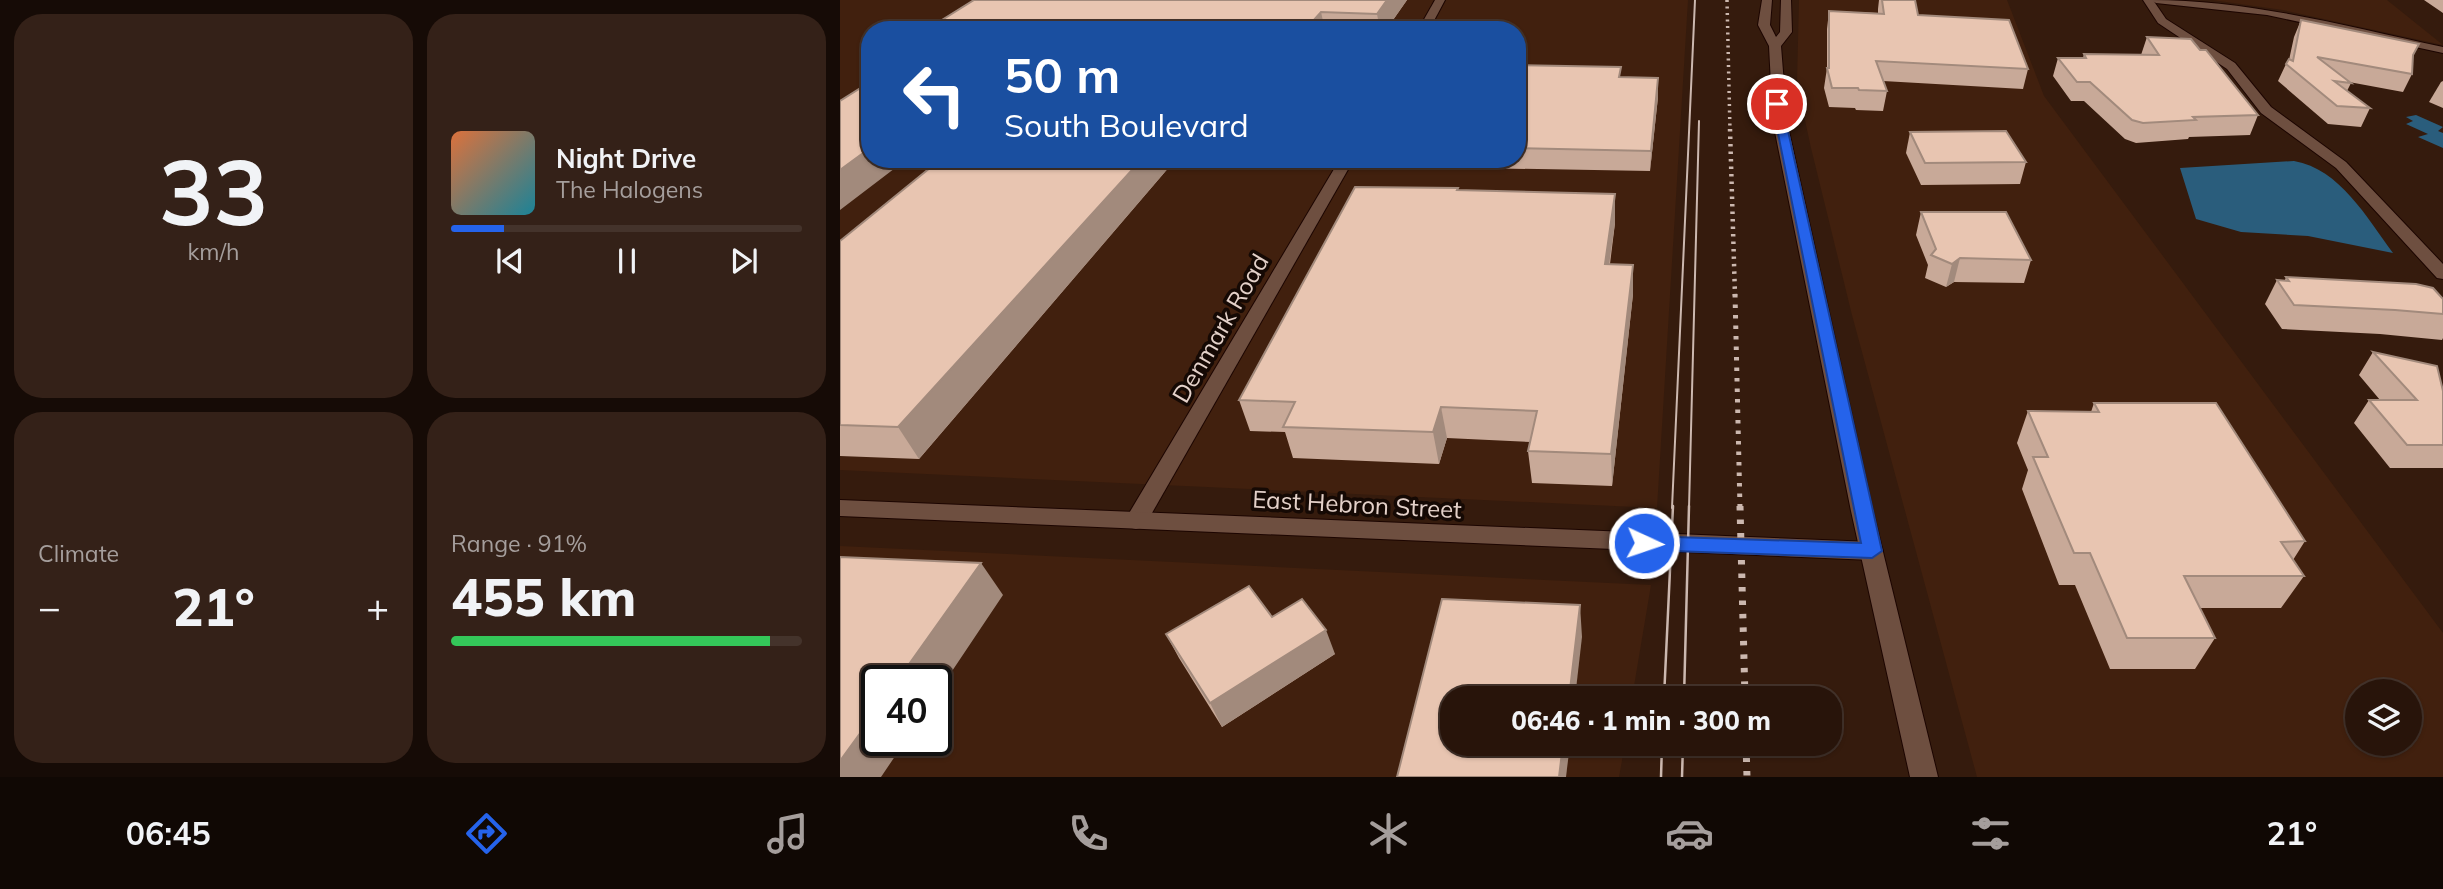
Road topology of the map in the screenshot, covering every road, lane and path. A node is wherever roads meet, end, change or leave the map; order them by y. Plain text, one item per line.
1 (1440, 0) edge
2 (1767, 0) edge
3 (1786, 0) edge
4 (2148, 0) edge
5 (2156, 0) edge
6 (1428, 21) edge
7 (1775, 46) junction
8 (2443, 50) edge
9 (1342, 168) edge
10 (2443, 274) edge
11 (840, 508) edge
12 (1136, 521) junction
13 (1872, 551) junction
14 (1924, 777) edge

1 - 6 street
2 - 7 street
3 - 7 street
4 - 10 street
5 - 8 street
7 - 13 street
9 - 12 street, Denmark Road
11 - 12 street, East Hebron Street
12 - 13 street, East Hebron Street
13 - 14 street

